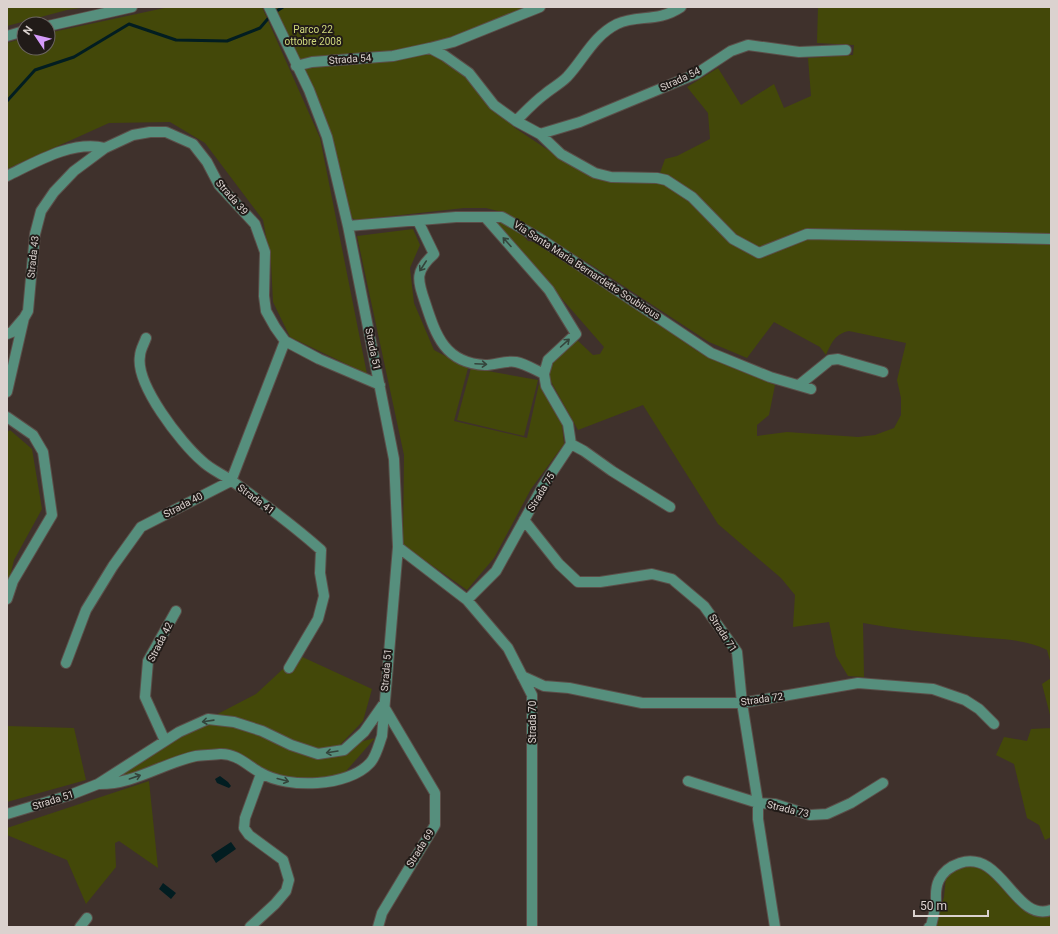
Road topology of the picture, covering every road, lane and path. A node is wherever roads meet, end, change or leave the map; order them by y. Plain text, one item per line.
1 (132, 7) edge
2 (269, 7) edge
3 (540, 7) edge
4 (681, 7) edge
5 (56, 24) edge
6 (430, 48) junction
7 (846, 50) dead end
8 (296, 66) junction
9 (516, 121) junction
10 (540, 134) junction
11 (105, 148) junction
12 (7, 176) edge
13 (485, 217) junction
14 (418, 221) junction
15 (348, 226) junction
16 (1051, 239) edge
17 (24, 318) junction
18 (7, 334) edge
19 (146, 338) dead end
20 (285, 341) junction
21 (883, 372) dead end
22 (544, 374) junction
23 (380, 385) junction
24 (799, 385) junction
25 (811, 389) dead end
26 (7, 392) edge
27 (7, 418) edge
28 (570, 444) junction
29 (232, 481) junction
30 (670, 506) dead end
31 (524, 520) junction
32 (398, 547) junction
33 (7, 599) edge
34 (467, 600) junction
35 (176, 611) dead end
36 (66, 663) dead end
37 (289, 668) dead end
38 (522, 676) junction
39 (742, 703) junction
40 (383, 705) junction
41 (994, 724) dead end
42 (165, 741) junction
43 (261, 774) junction
44 (688, 781) dead end
45 (883, 783) dead end
46 (98, 784) junction
47 (758, 803) junction
48 (7, 814) edge
49 (1051, 910) edge
50 (87, 918) dead end
51 (80, 927) edge
52 (250, 927) edge
53 (378, 927) edge
54 (532, 927) edge
55 (775, 927) edge
56 (929, 927) edge

1 - 5 street
2 - 8 street, Strada 51
3 - 6 street, Strada 54
4 - 9 street
6 - 8 street, Strada 54
6 - 9 street
7 - 10 street, Strada 54
8 - 15 street, Strada 51
9 - 10 street
10 - 16 street
11 - 12 street, Strada 39
11 - 17 street, Strada 43
11 - 20 street, Strada 39
13 - 14 street, Via Santa Maria Bernardette Soubirous
22 -> 13 street
13 - 24 street, Via Santa Maria Bernardette Soubirous
14 - 15 street, Via Santa Maria Bernardette Soubirous
14 -> 22 street
15 - 23 street, Strada 51
17 - 18 street
17 - 26 street, Strada 43
19 - 29 street, Strada 41
20 - 23 street, Strada 39
20 - 29 street
21 - 24 street
22 - 28 street
23 - 32 street, Strada 51
24 - 25 street, Via Santa Maria Bernardette Soubirous
27 - 33 street
28 - 30 street
28 - 31 street, Strada 75
29 - 36 street, Strada 40
29 - 37 street, Strada 41
31 - 34 street, Strada 75
31 - 39 street, Strada 71
32 - 34 street, Strada 70
32 - 40 street, Strada 51
34 - 38 street, Strada 70
35 - 42 street, Strada 42
38 - 39 street, Strada 72
38 - 54 street, Strada 70
39 - 41 street, Strada 72
39 - 47 street, Strada 71
40 -> 42 street, Strada 51
43 -> 40 street, Strada 51
40 - 53 street, Strada 69
42 - 46 street, Strada 51
46 -> 43 street, Strada 51
43 - 52 street
44 - 47 street, Strada 73
45 - 47 street, Strada 73
46 - 48 street, Strada 51
47 - 55 street, Strada 71
49 - 56 street
50 - 51 street

